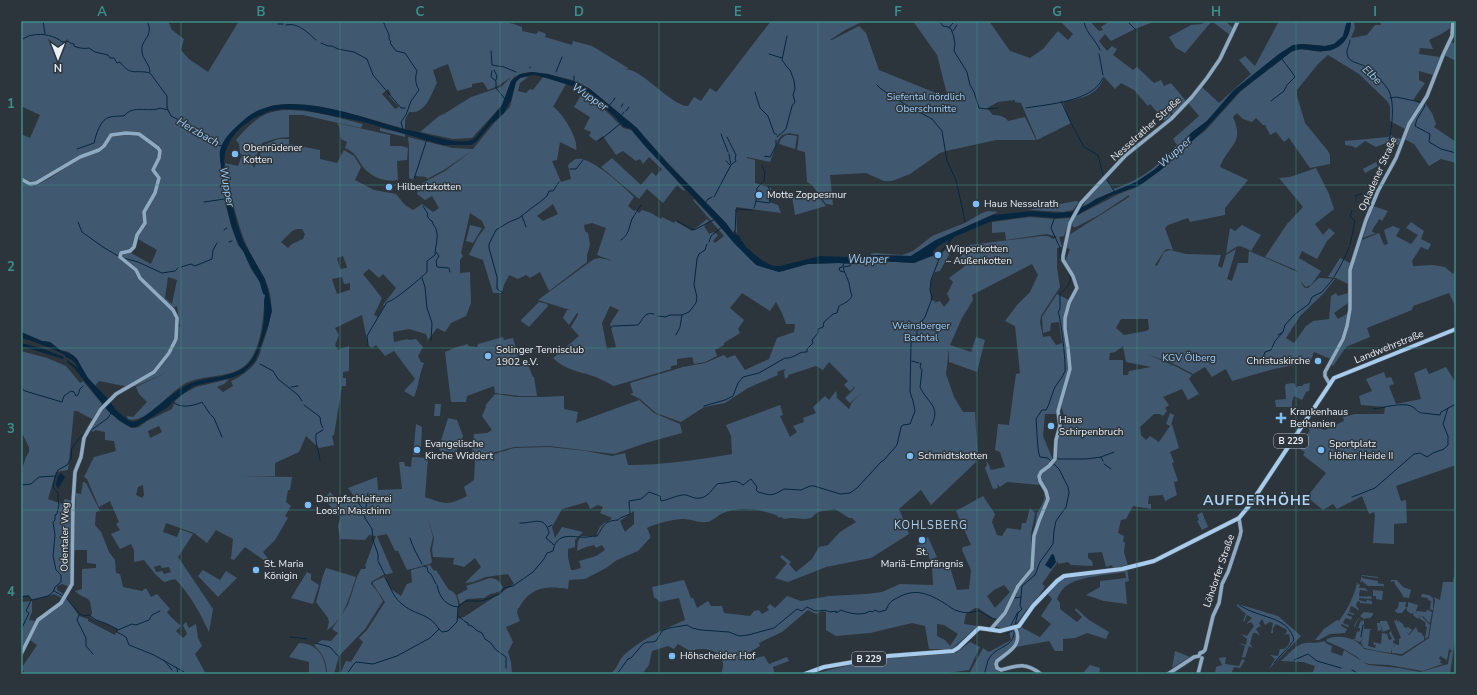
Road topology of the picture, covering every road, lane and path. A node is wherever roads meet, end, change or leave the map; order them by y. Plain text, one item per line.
1 (1238, 21) edge
2 (1453, 21) edge
3 (21, 178) edge
4 (1456, 329) edge
5 (1329, 383) junction
6 (1239, 518) junction
7 (995, 624) junction
8 (1015, 627) junction
9 (991, 630) junction
10 (1000, 631) junction
11 (21, 654) edge
12 (1200, 657) junction
13 (805, 674) edge
14 (1041, 674) edge
15 (1168, 674) edge
16 (1198, 674) edge

1 - 7 main road, Nesselrather Straße
2 - 5 main road, Opladener Straße
3 - 11 main road, Odentaler Weg
4 - 5 main road, Landwehrstraße / B 229
5 - 6 main road, B 229
6 - 8 main road, B 229
6 - 12 main road, Löhdorfer Straße
7 - 9 main road
7 - 10 main road
8 - 10 main road, B 229
8 - 14 main road
9 - 10 main road, B 229
9 - 13 main road, B 229
12 - 15 main road
12 - 16 main road, Löhdorfer Straße

